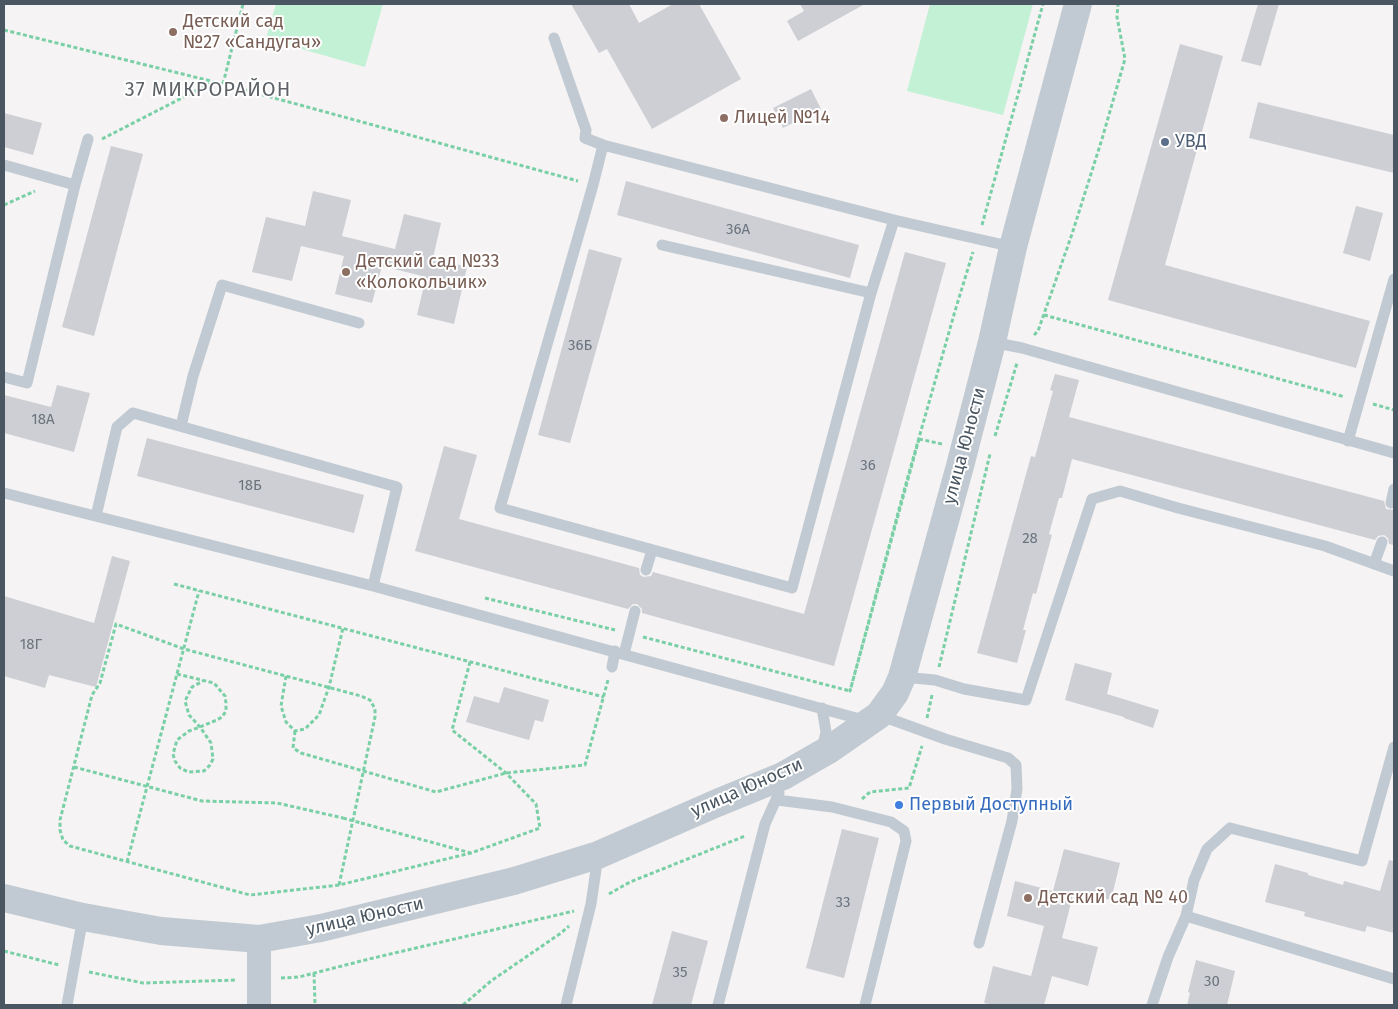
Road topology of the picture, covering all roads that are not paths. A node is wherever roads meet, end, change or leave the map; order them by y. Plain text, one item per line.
1 (1078, 4) edge
2 (554, 38) dead end
3 (88, 139) dead end
4 (602, 145) junction
5 (4, 165) edge
6 (75, 185) junction
7 (894, 220) junction
8 (662, 245) dead end
9 (1013, 247) junction
10 (1394, 279) edge
11 (871, 293) junction
12 (359, 323) dead end
13 (992, 342) junction
14 (4, 377) edge
15 (181, 426) junction
16 (1348, 441) junction
17 (1394, 453) edge
18 (1394, 489) edge
19 (4, 493) edge
20 (1390, 503) dead end
21 (96, 516) junction
22 (1382, 542) dead end
23 (652, 550) junction
24 (1374, 564) junction
25 (646, 570) dead end
26 (1394, 571) edge
27 (373, 586) junction
28 (635, 611) dead end
29 (620, 653) junction
30 (612, 667) road end
31 (902, 677) junction
32 (822, 708) junction
33 (874, 718) junction
34 (1394, 747) edge
35 (821, 754) junction
36 (780, 788) junction
37 (598, 855) junction
38 (4, 898) edge
39 (1186, 916) junction
40 (83, 917) junction
41 (259, 938) junction
42 (979, 942) dead end
43 (1394, 978) edge
44 (67, 1005) edge
45 (259, 1005) edge
46 (566, 1005) edge
47 (718, 1005) edge
48 (865, 1005) edge
49 (1152, 1005) edge

1 - 9 street, улица Юности
2 - 4 lane
3 - 6 lane
4 - 7 lane
4 - 23 lane
5 - 6 lane
6 - 14 lane
7 - 9 lane
7 - 11 lane
8 - 11 lane
9 - 13 street, улица Юности
10 - 16 lane
11 - 23 lane
12 - 15 lane
13 - 16 lane
13 - 31 street, улица Юности
15 - 21 lane
15 - 27 lane
16 - 17 lane
18 - 20 lane
19 - 21 lane
21 - 27 lane
22 - 24 lane
23 - 25 lane
24 - 26 lane
24 - 31 lane
27 - 29 lane
28 - 29 lane
29 - 30 lane
29 - 32 lane
31 - 33 street, улица Юности
32 - 33 lane
32 - 35 lane
33 - 35 street, улица Юности
33 - 42 lane
34 - 39 lane
35 - 36 street, улица Юности
36 - 37 street, улица Юности
36 - 47 lane
36 - 48 lane
37 - 41 street, улица Юности
37 - 46 lane
38 - 40 street, улица Юности
39 - 43 lane
39 - 49 lane
40 - 41 street, улица Юности
40 - 44 lane
41 - 45 street

